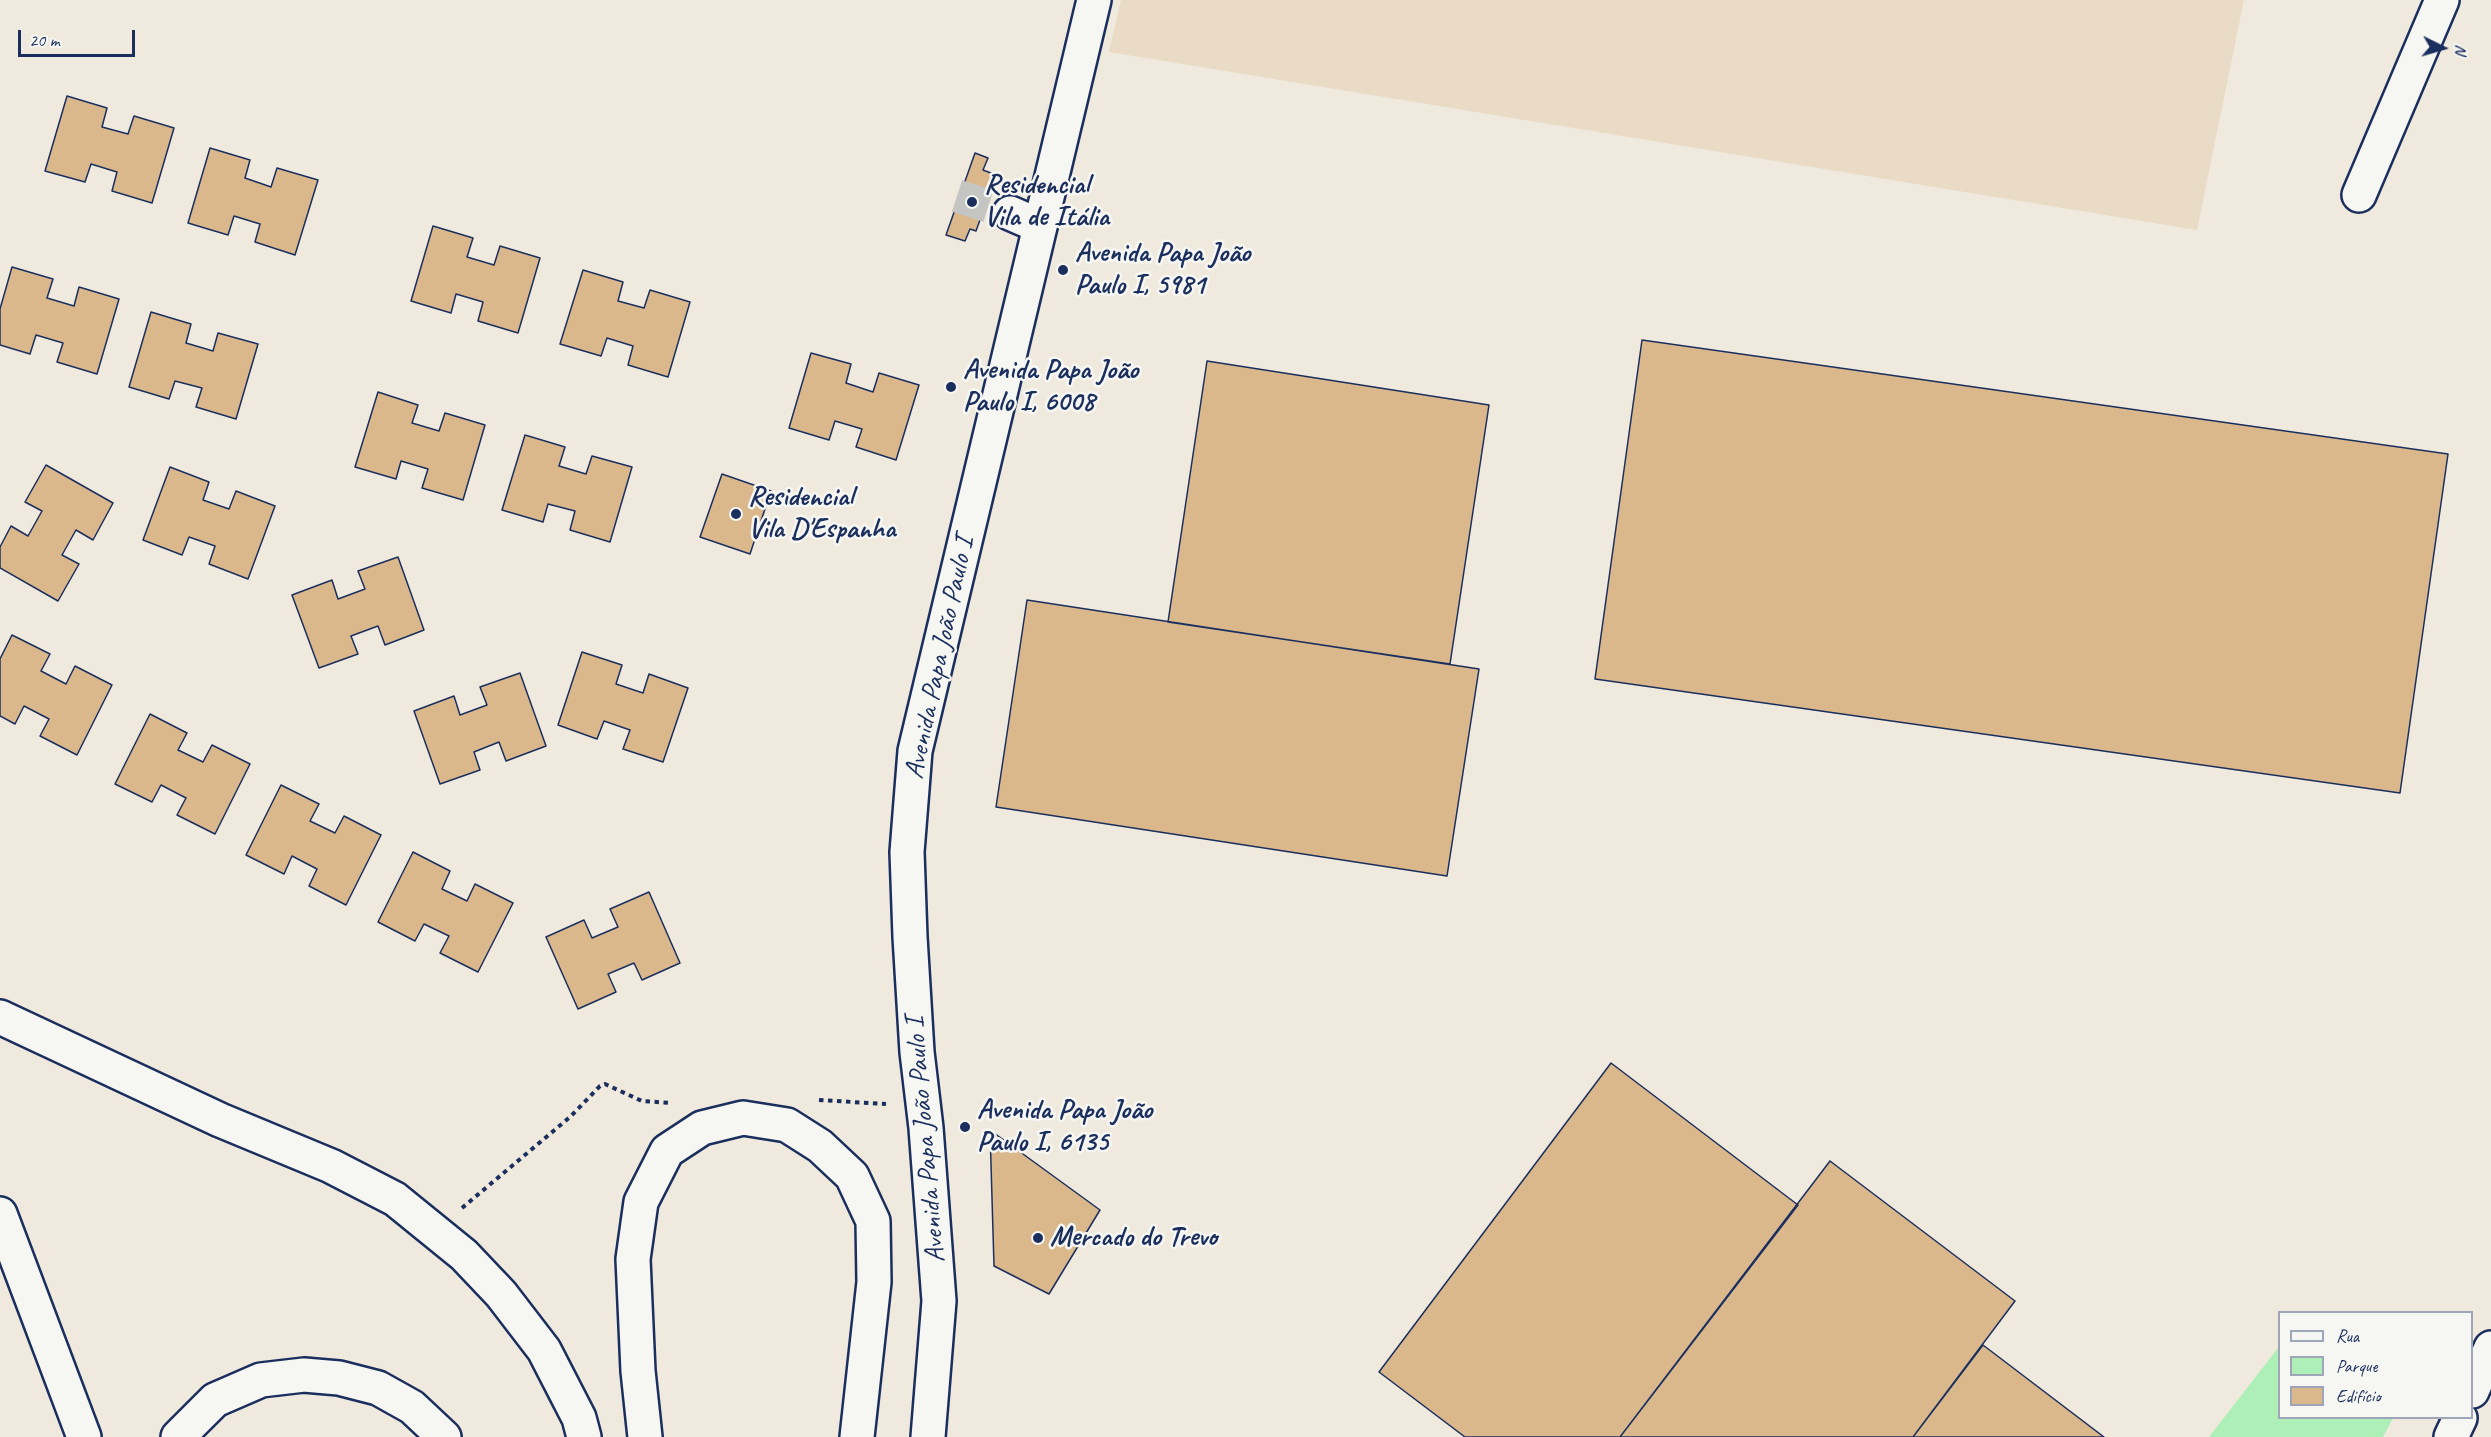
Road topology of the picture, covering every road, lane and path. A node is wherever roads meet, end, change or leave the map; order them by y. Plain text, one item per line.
1 (1094, 0) edge
2 (2442, 0) edge
3 (2359, 195) dead end
4 (1010, 213) tunnel mouth
5 (1040, 226) junction
6 (0, 1017) edge
7 (813, 1100) dead end
8 (680, 1101) dead end
9 (923, 1107) junction
10 (460, 1209) dead end
11 (0, 1214) edge
12 (2491, 1348) edge
13 (2473, 1389) edge
14 (2460, 1419) edge
15 (84, 1437) edge
16 (178, 1437) edge
17 (444, 1437) edge
18 (584, 1437) edge
19 (645, 1437) edge
20 (858, 1437) edge
21 (928, 1437) edge
22 (2451, 1437) edge

1 - 5 main road, Avenida Papa João Paulo I
2 - 3 main road
4 - 5 main road
5 - 9 main road, Avenida Papa João Paulo I
6 - 18 main road
7 - 9 path
8 - 10 path
9 - 21 main road, Avenida Papa João Paulo I
11 - 15 main road
12 - 13 main road
14 - 22 main road
16 - 17 main road
19 - 20 main road

